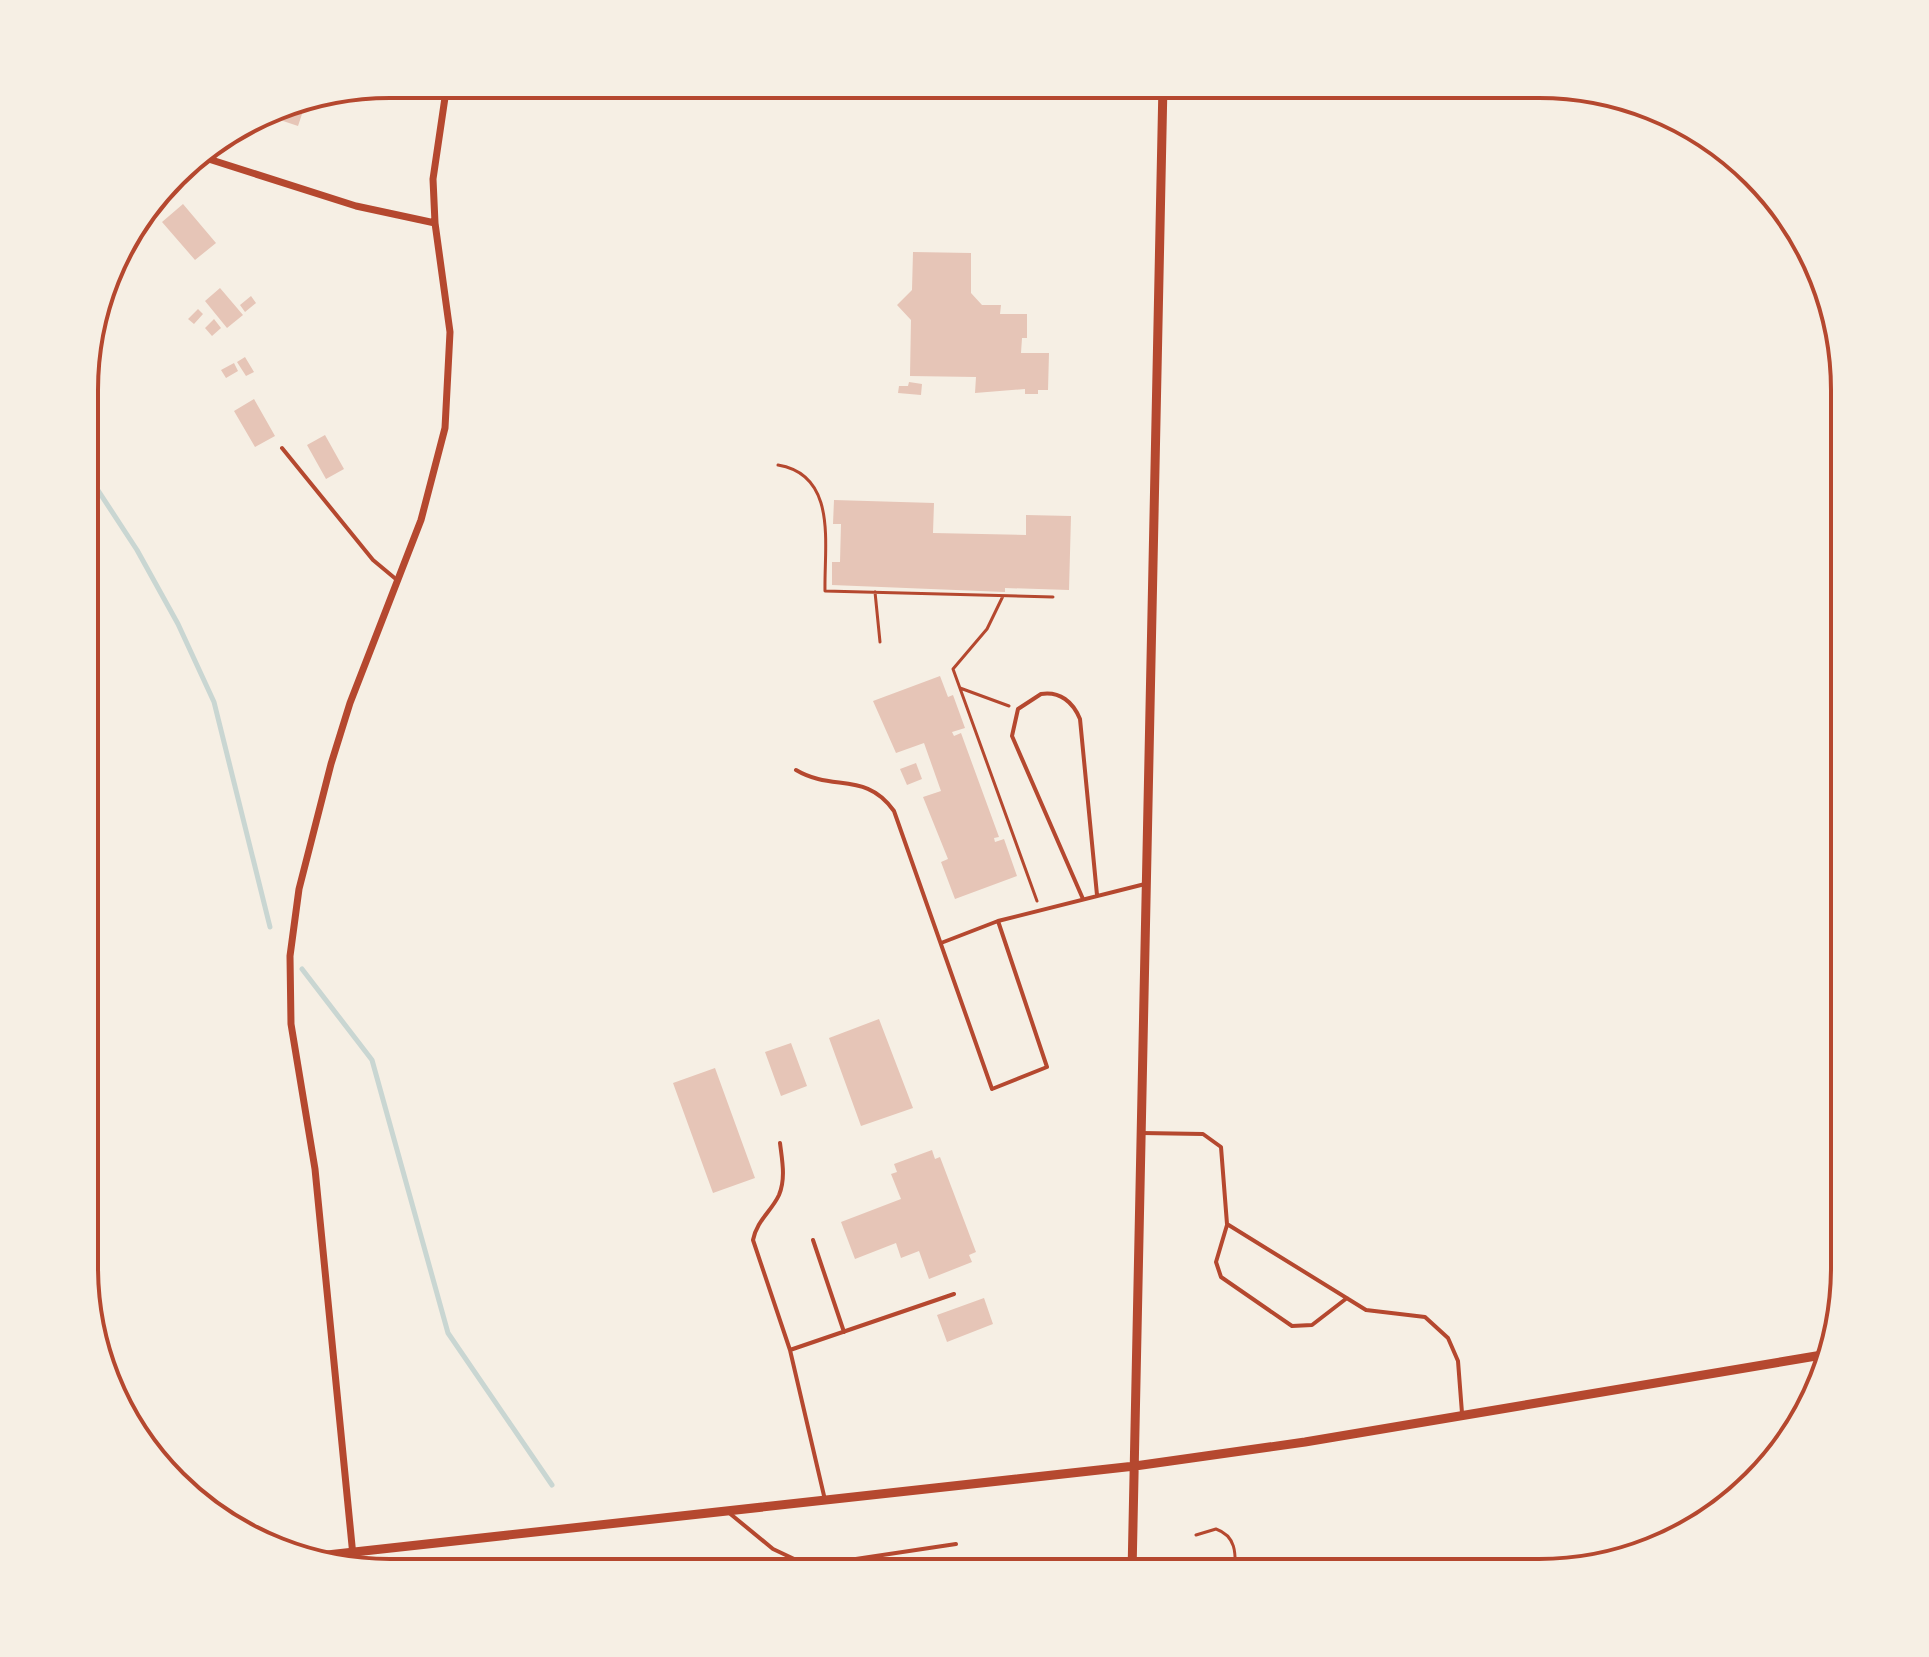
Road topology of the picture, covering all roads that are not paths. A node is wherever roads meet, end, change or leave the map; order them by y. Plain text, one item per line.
1 (445, 98) edge
2 (1163, 98) edge
3 (210, 160) edge
4 (435, 223) junction
5 (282, 448) dead end
6 (398, 582) junction
7 (796, 770) dead end
8 (1145, 884) junction
9 (1097, 895) junction
10 (1083, 899) junction
11 (998, 921) junction
12 (941, 943) junction
13 (1140, 1133) junction
14 (780, 1143) dead end
15 (1227, 1224) junction
16 (813, 1240) dead end
17 (954, 1294) dead end
18 (1347, 1298) junction
19 (844, 1332) junction
20 (790, 1350) junction
21 (1817, 1356) edge
22 (1462, 1415) junction
23 (1135, 1466) junction
24 (825, 1502) junction
25 (728, 1512) junction
26 (956, 1544) dead end
27 (353, 1552) junction
28 (337, 1554) edge
29 (353, 1557) edge
30 (794, 1559) edge
31 (856, 1559) edge
32 (1132, 1559) edge

1 - 4 street
2 - 8 street
3 - 4 street
4 - 6 street
5 - 6 lane
6 - 27 street
7 - 12 lane
8 - 9 lane
8 - 13 street
9 - 10 lane
9 - 10 lane
10 - 11 lane
11 - 12 lane
11 - 12 lane
13 - 15 lane
13 - 23 street
14 - 20 lane
15 - 18 lane
15 - 18 lane
16 - 19 lane
17 - 19 lane
18 - 22 lane
19 - 20 lane
20 - 24 lane
21 - 22 street
22 - 23 street
23 - 24 street
23 - 32 street
24 - 25 street
25 - 27 street
25 - 30 lane
26 - 31 lane
27 - 28 street
27 - 29 street

